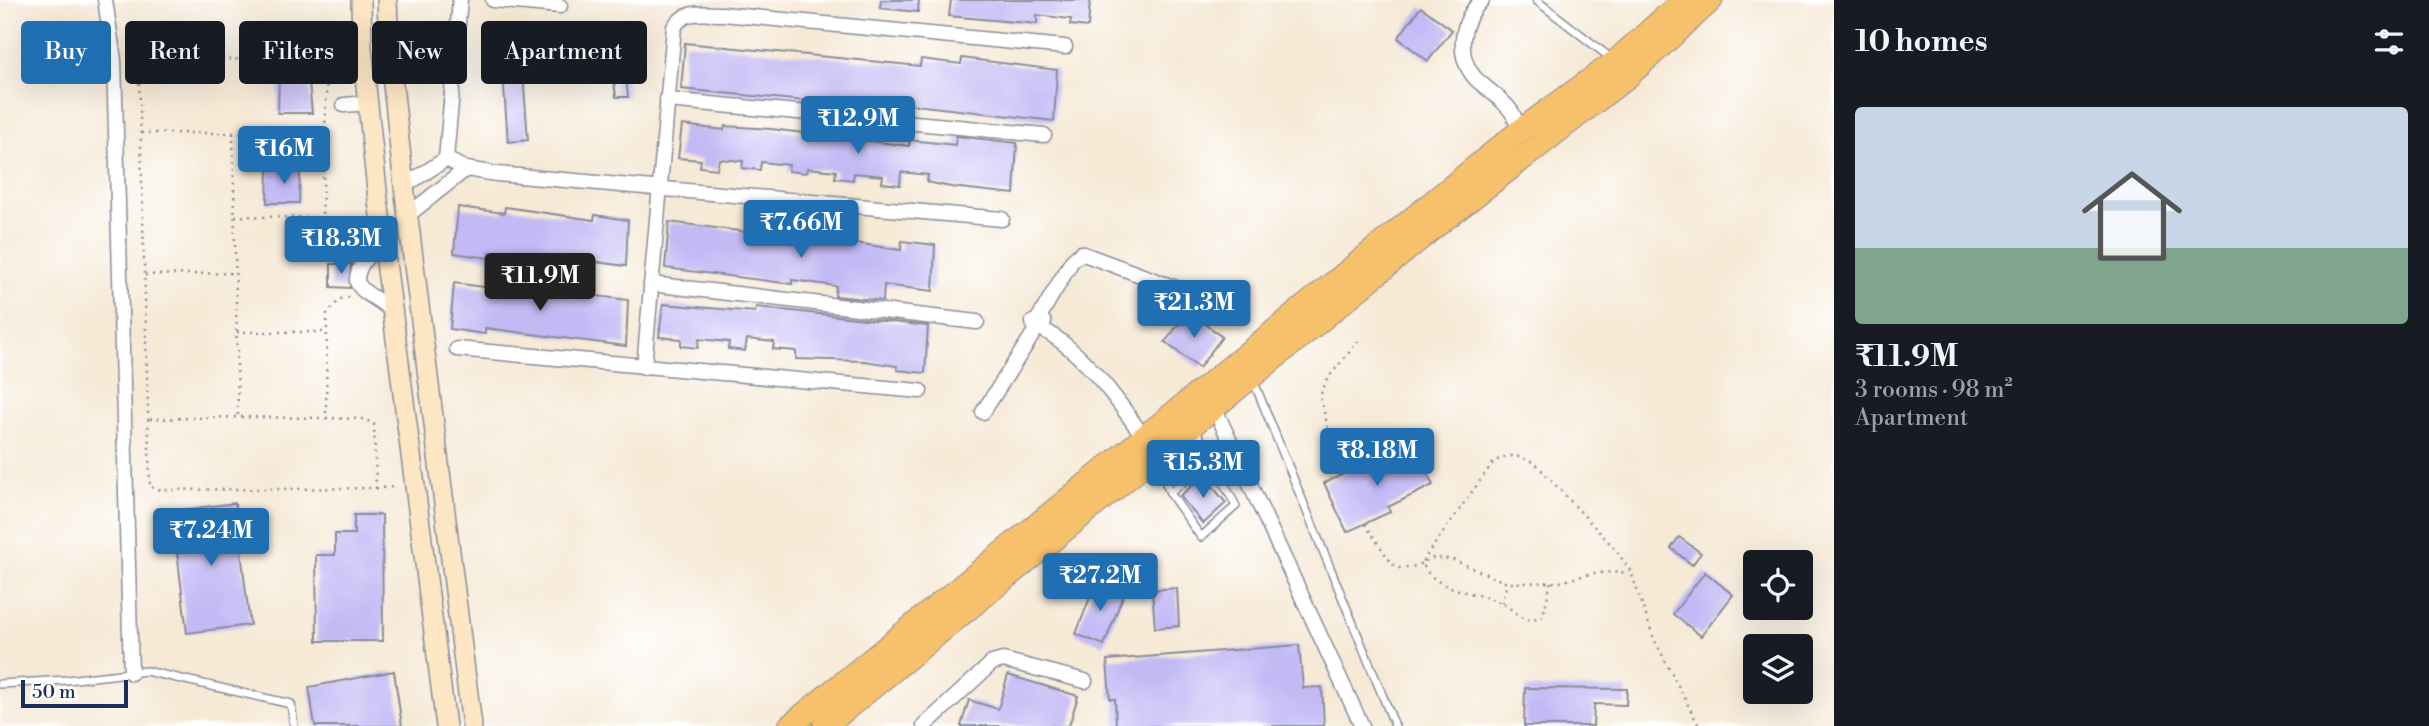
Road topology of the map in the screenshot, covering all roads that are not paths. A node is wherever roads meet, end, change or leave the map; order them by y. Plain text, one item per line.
1 (105, 0) edge
2 (361, 0) edge
3 (387, 0) edge
4 (460, 0) edge
5 (493, 0) edge
6 (1482, 0) edge
7 (1536, 0) edge
8 (1684, 0) edge
9 (1711, 0) edge
10 (559, 6) dead end
11 (1065, 47) dead end
12 (1615, 62) junction
13 (667, 100) junction
14 (368, 103) junction
15 (344, 105) dead end
16 (1520, 131) junction
17 (1044, 135) dead end
18 (446, 159) junction
19 (466, 169) junction
20 (404, 186) junction
21 (659, 190) junction
22 (408, 215) junction
23 (1002, 219) dead end
24 (383, 233) junction
25 (651, 284) junction
26 (1189, 293) dead end
27 (393, 314) junction
28 (977, 322) dead end
29 (1039, 327) junction
30 (457, 349) dead end
31 (644, 367) junction
32 (1251, 376) junction
33 (920, 391) dead end
34 (1214, 407) junction
35 (982, 412) dead end
36 (1193, 425) junction
37 (1149, 446) junction
38 (1210, 460) junction
39 (1170, 492) junction
40 (131, 673) junction
41 (1086, 681) dead end
42 (0, 684) edge
43 (294, 726) edge
44 (446, 726) edge
45 (472, 726) edge
46 (790, 726) edge
47 (825, 726) edge
48 (924, 726) edge
49 (1363, 726) edge
50 (1395, 726) edge

1 - 40 street
2 - 14 street
3 - 20 street
4 - 18 street
5 - 10 street
6 - 16 street
7 - 12 lane
8 - 12 main road
9 - 32 main road
11 - 13 street
12 - 16 main road
13 - 17 street
13 - 21 street
14 - 15 street
14 - 24 street
16 - 37 main road
18 - 19 street
18 - 20 street
19 - 21 street
19 - 22 street
20 - 22 street
21 - 23 street
21 - 25 street
22 - 45 street
24 - 27 street
24 - 27 street
25 - 28 street
25 - 31 street
26 - 29 street
27 - 44 street
29 - 35 street
29 - 37 street
30 - 31 street
31 - 33 street
32 - 34 main road
32 - 50 lane
34 - 36 main road
34 - 49 street
36 - 37 main road
36 - 38 lane
37 - 39 lane
37 - 46 main road
37 - 47 main road
38 - 39 lane
38 - 39 lane
40 - 42 lane
40 - 43 lane
41 - 48 street

